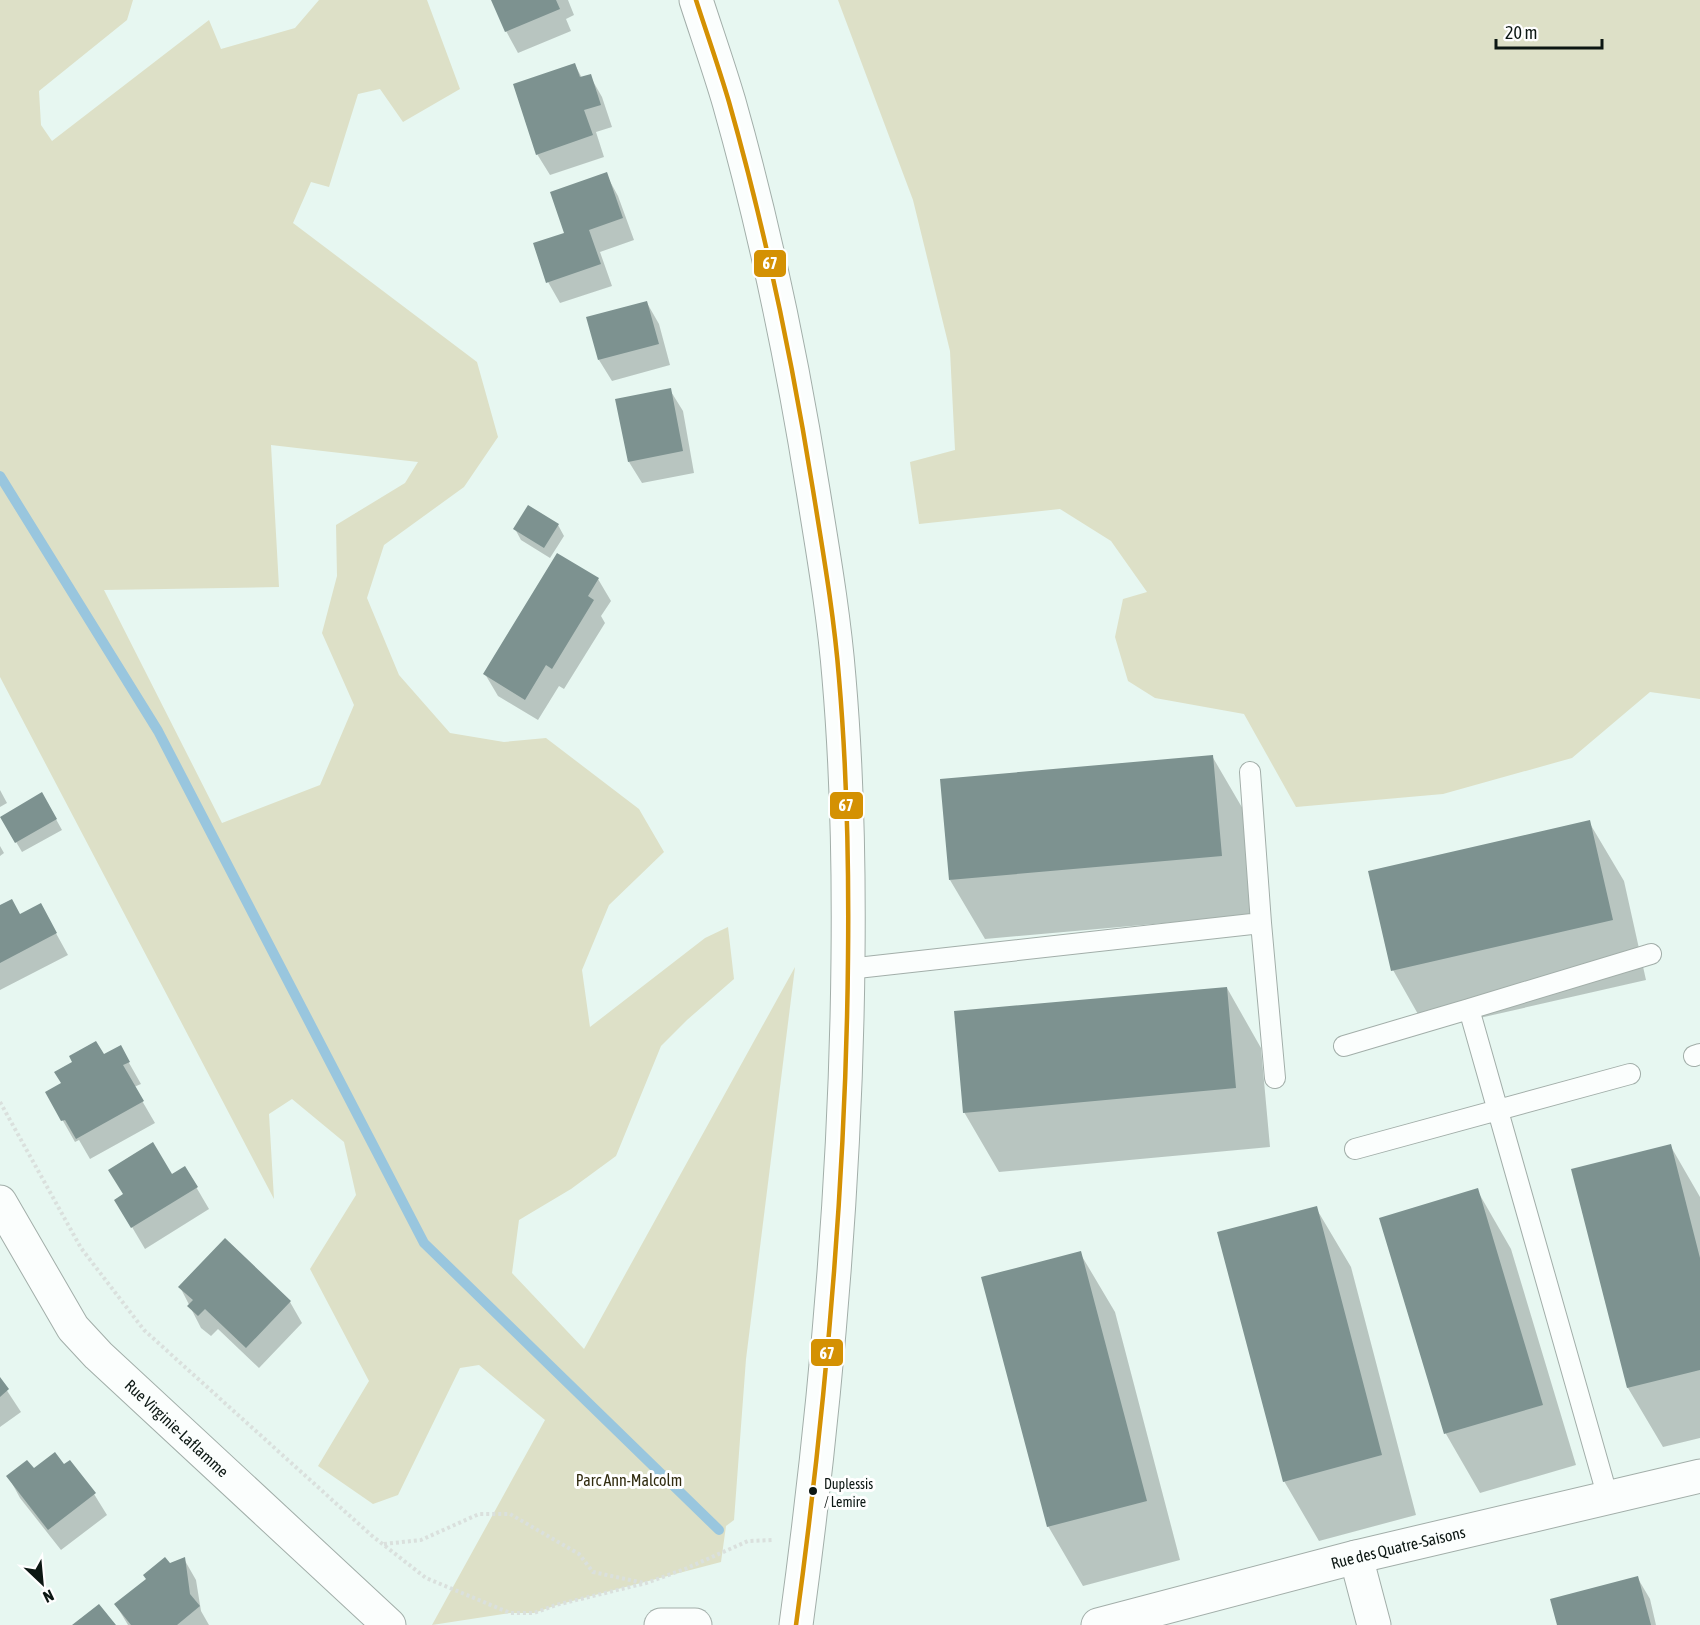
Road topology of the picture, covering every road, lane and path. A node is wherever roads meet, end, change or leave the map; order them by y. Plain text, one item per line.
1 (696, 0) edge
2 (1250, 772) dead end
3 (1261, 923) junction
4 (1651, 954) dead end
5 (848, 969) junction
6 (1469, 1009) junction
7 (1344, 1046) dead end
8 (1630, 1074) dead end
9 (1275, 1077) dead end
10 (0, 1102) edge
11 (1498, 1110) junction
12 (1355, 1149) dead end
13 (0, 1202) edge
14 (1700, 1476) edge
15 (1608, 1498) junction
16 (371, 1535) junction
17 (808, 1540) junction
18 (1356, 1557) junction
19 (646, 1583) junction
20 (389, 1625) edge
21 (661, 1625) edge
22 (695, 1625) edge
23 (796, 1625) edge
24 (1098, 1625) edge
25 (1374, 1625) edge

1 - 5 street
2 - 3 lane
3 - 5 lane
3 - 9 lane
4 - 6 lane
5 - 17 street
6 - 7 lane
6 - 11 lane
8 - 11 lane
10 - 16 path
11 - 12 lane
11 - 15 lane
13 - 20 street, Rue Virginie-Laflamme
14 - 15 street, Rue des Quatre-Saisons
15 - 18 street, Rue des Quatre-Saisons
16 - 19 path
16 - 19 path
17 - 19 path
17 - 23 street
18 - 24 street, Rue des Quatre-Saisons
18 - 25 street
21 - 22 street

